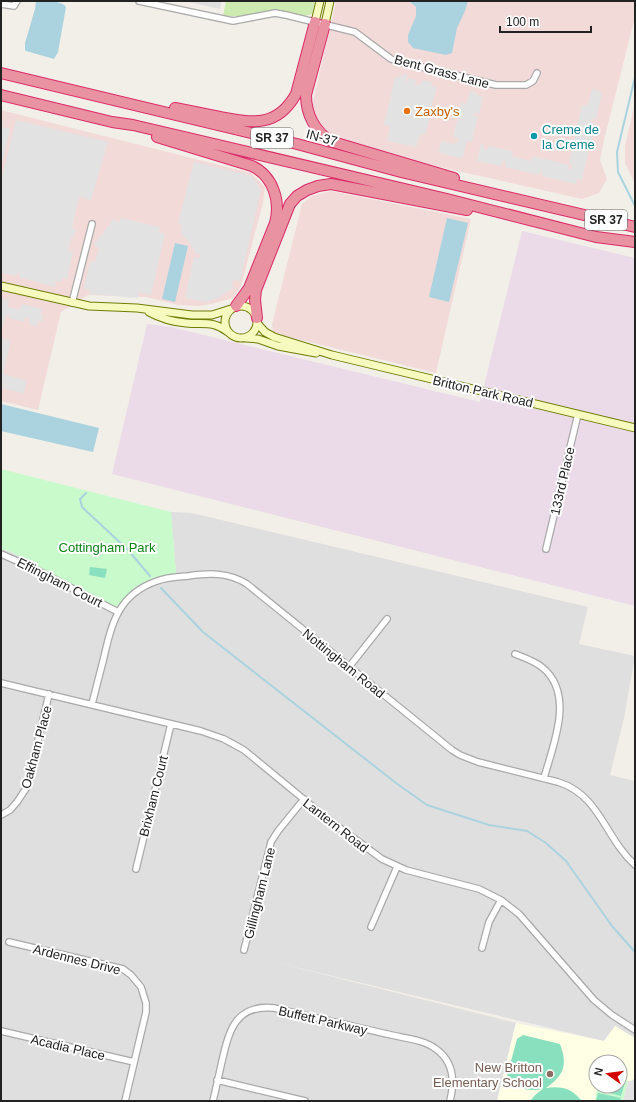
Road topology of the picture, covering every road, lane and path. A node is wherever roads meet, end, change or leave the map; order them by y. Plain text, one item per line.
1 (17, 1) edge
2 (139, 1) edge
3 (320, 1) edge
4 (330, 1) edge
5 (1, 4) edge
6 (320, 23) junction
7 (1, 73) edge
8 (537, 73) dead end
9 (1, 95) edge
10 (110, 99) junction
11 (112, 122) junction
12 (500, 195) junction
13 (576, 213) junction
14 (635, 221) edge
15 (92, 224) dead end
16 (548, 225) junction
17 (635, 227) edge
18 (596, 236) junction
19 (635, 242) edge
20 (635, 248) edge
21 (1, 286) edge
22 (72, 303) junction
23 (234, 307) junction
24 (145, 310) junction
25 (257, 320) junction
26 (228, 333) junction
27 (243, 338) junction
28 (332, 355) junction
29 (578, 414) junction
30 (635, 428) edge
31 (546, 549) dead end
32 (1, 554) edge
33 (118, 612) junction
34 (387, 619) dead end
35 (515, 654) dead end
36 (348, 666) junction
37 (1, 683) edge
38 (50, 694) junction
39 (92, 704) junction
40 (171, 724) junction
41 (544, 778) junction
42 (304, 799) junction
43 (1, 815) edge
44 (635, 865) edge
45 (397, 867) junction
46 (136, 869) dead end
47 (501, 900) junction
48 (371, 928) dead end
49 (9, 942) dead end
50 (482, 948) dead end
51 (244, 950) dead end
52 (635, 1030) edge
53 (1, 1031) edge
54 (134, 1062) junction
55 (217, 1080) junction
56 (125, 1101) edge
57 (213, 1101) edge
58 (305, 1101) edge
59 (450, 1101) edge

1 - 5 street
2 - 6 street, Bent Grass Lane
3 - 6 street
4 - 6 street
6 - 8 street, Bent Grass Lane
6 - 10 highway
6 - 12 highway
7 - 10 highway, IN-37 / SR 37
9 - 11 highway, SR 37
10 - 12 highway, IN-37 / SR 37
11 - 16 highway, SR 37
11 - 23 highway
12 - 13 highway, IN-37 / SR 37
13 - 14 highway
13 - 17 highway, IN-37 / SR 37
15 - 22 street
16 - 18 highway, SR 37
16 - 25 highway
18 - 19 highway, SR 37
18 - 20 highway
21 - 22 street
22 - 24 street
23 - 24 street
23 - 25 street
23 - 26 street
24 - 26 street
25 - 27 street
25 - 28 street, Britton Park Road
26 - 27 street
27 - 28 street, Britton Park Road
28 - 29 street, Britton Park Road
29 - 30 street, Britton Park Road
29 - 31 street, 133rd Place
32 - 33 street, Effingham Court
33 - 36 street, Nottingham Road
33 - 39 street, Nottingham Road
34 - 36 street
35 - 41 street
36 - 41 street, Nottingham Road
37 - 38 street, Lantern Road
38 - 39 street, Lantern Road
38 - 43 street, Oakham Place
39 - 40 street, Lantern Road
40 - 42 street, Lantern Road
40 - 46 street, Brixham Court
41 - 44 street, Nottingham Road
42 - 45 street, Lantern Road
42 - 51 street, Gillingham Lane
45 - 47 street, Lantern Road
45 - 48 street
47 - 50 street
47 - 52 street, Lantern Road
49 - 54 street, Ardennes Drive
53 - 54 street, Acadia Place
54 - 56 street, Ardennes Drive
55 - 57 street, Buffett Parkway
55 - 58 street
55 - 59 street, Buffett Parkway

